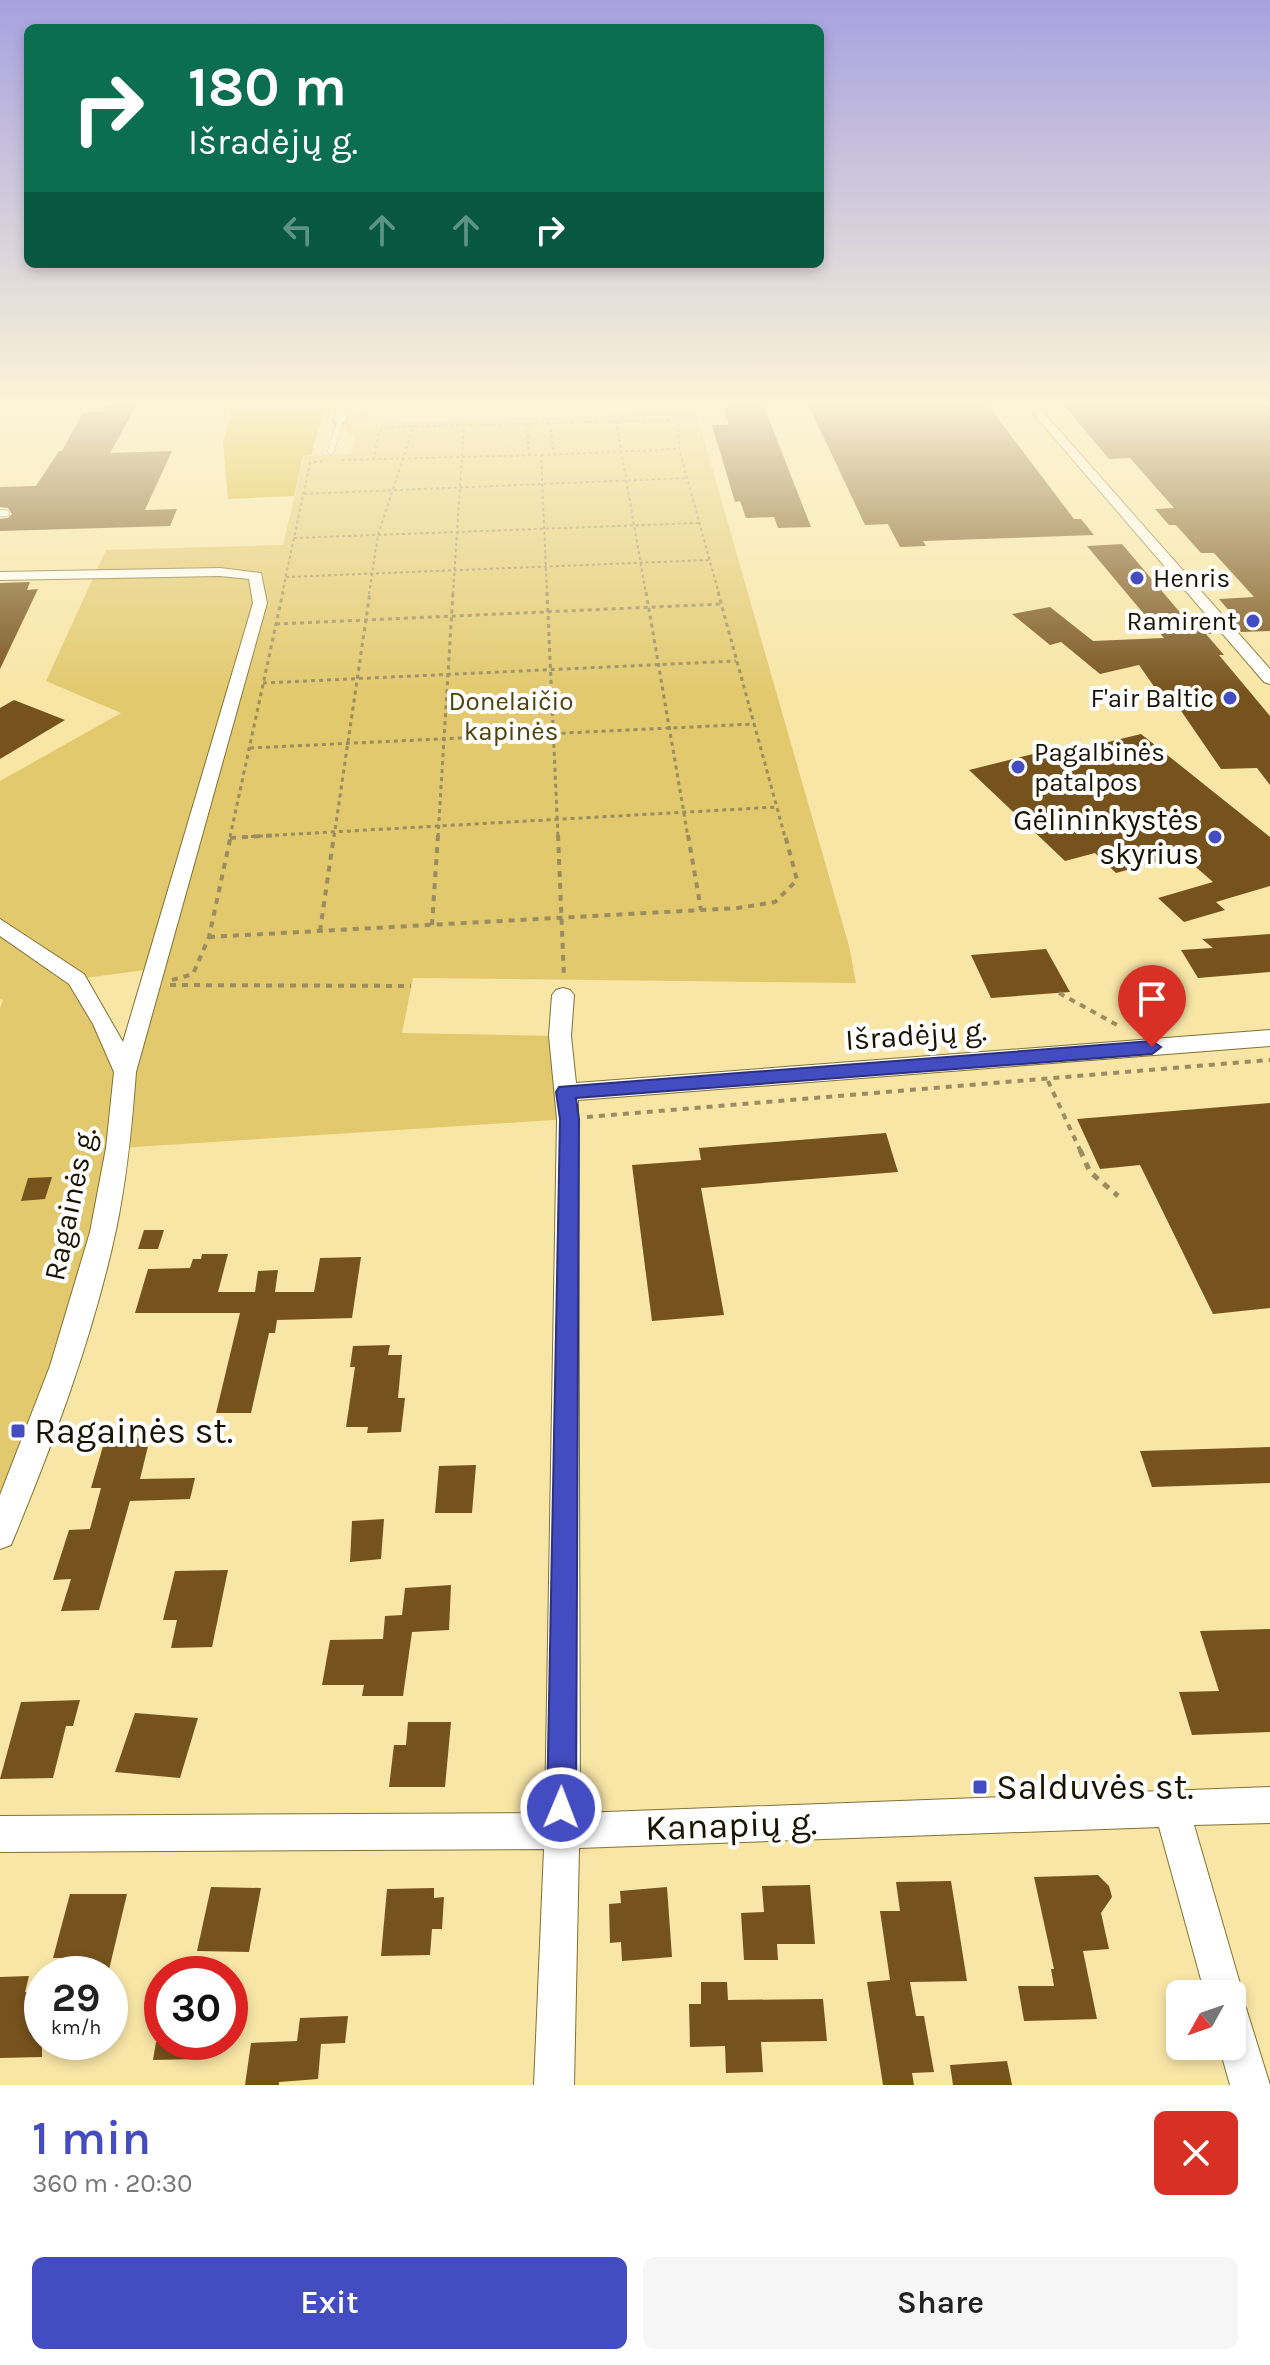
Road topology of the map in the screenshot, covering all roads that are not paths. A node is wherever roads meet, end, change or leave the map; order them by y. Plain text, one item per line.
1 (1115, 501) edge
2 (0, 576) edge
3 (1270, 679) edge
4 (0, 926) edge
5 (563, 995) road end
6 (1270, 1038) edge
7 (125, 1072) junction
8 (568, 1106) junction
9 (0, 1534) edge
10 (1270, 1805) edge
11 (1171, 1808) junction
12 (562, 1831) junction
13 (0, 1834) edge
14 (1220, 1980) edge
15 (1243, 2060) edge
16 (554, 2085) edge
17 (1250, 2085) edge

1 - 3 street
2 - 7 street
4 - 7 street, Ragainės g.
5 - 8 street
6 - 8 street, Išradėjų g.
7 - 9 street, Ragainės g.
8 - 12 street
10 - 11 street, Kanapių g.
11 - 12 street, Kanapių g.
11 - 14 street
12 - 13 street, Kanapių g.
12 - 16 street
15 - 17 street

